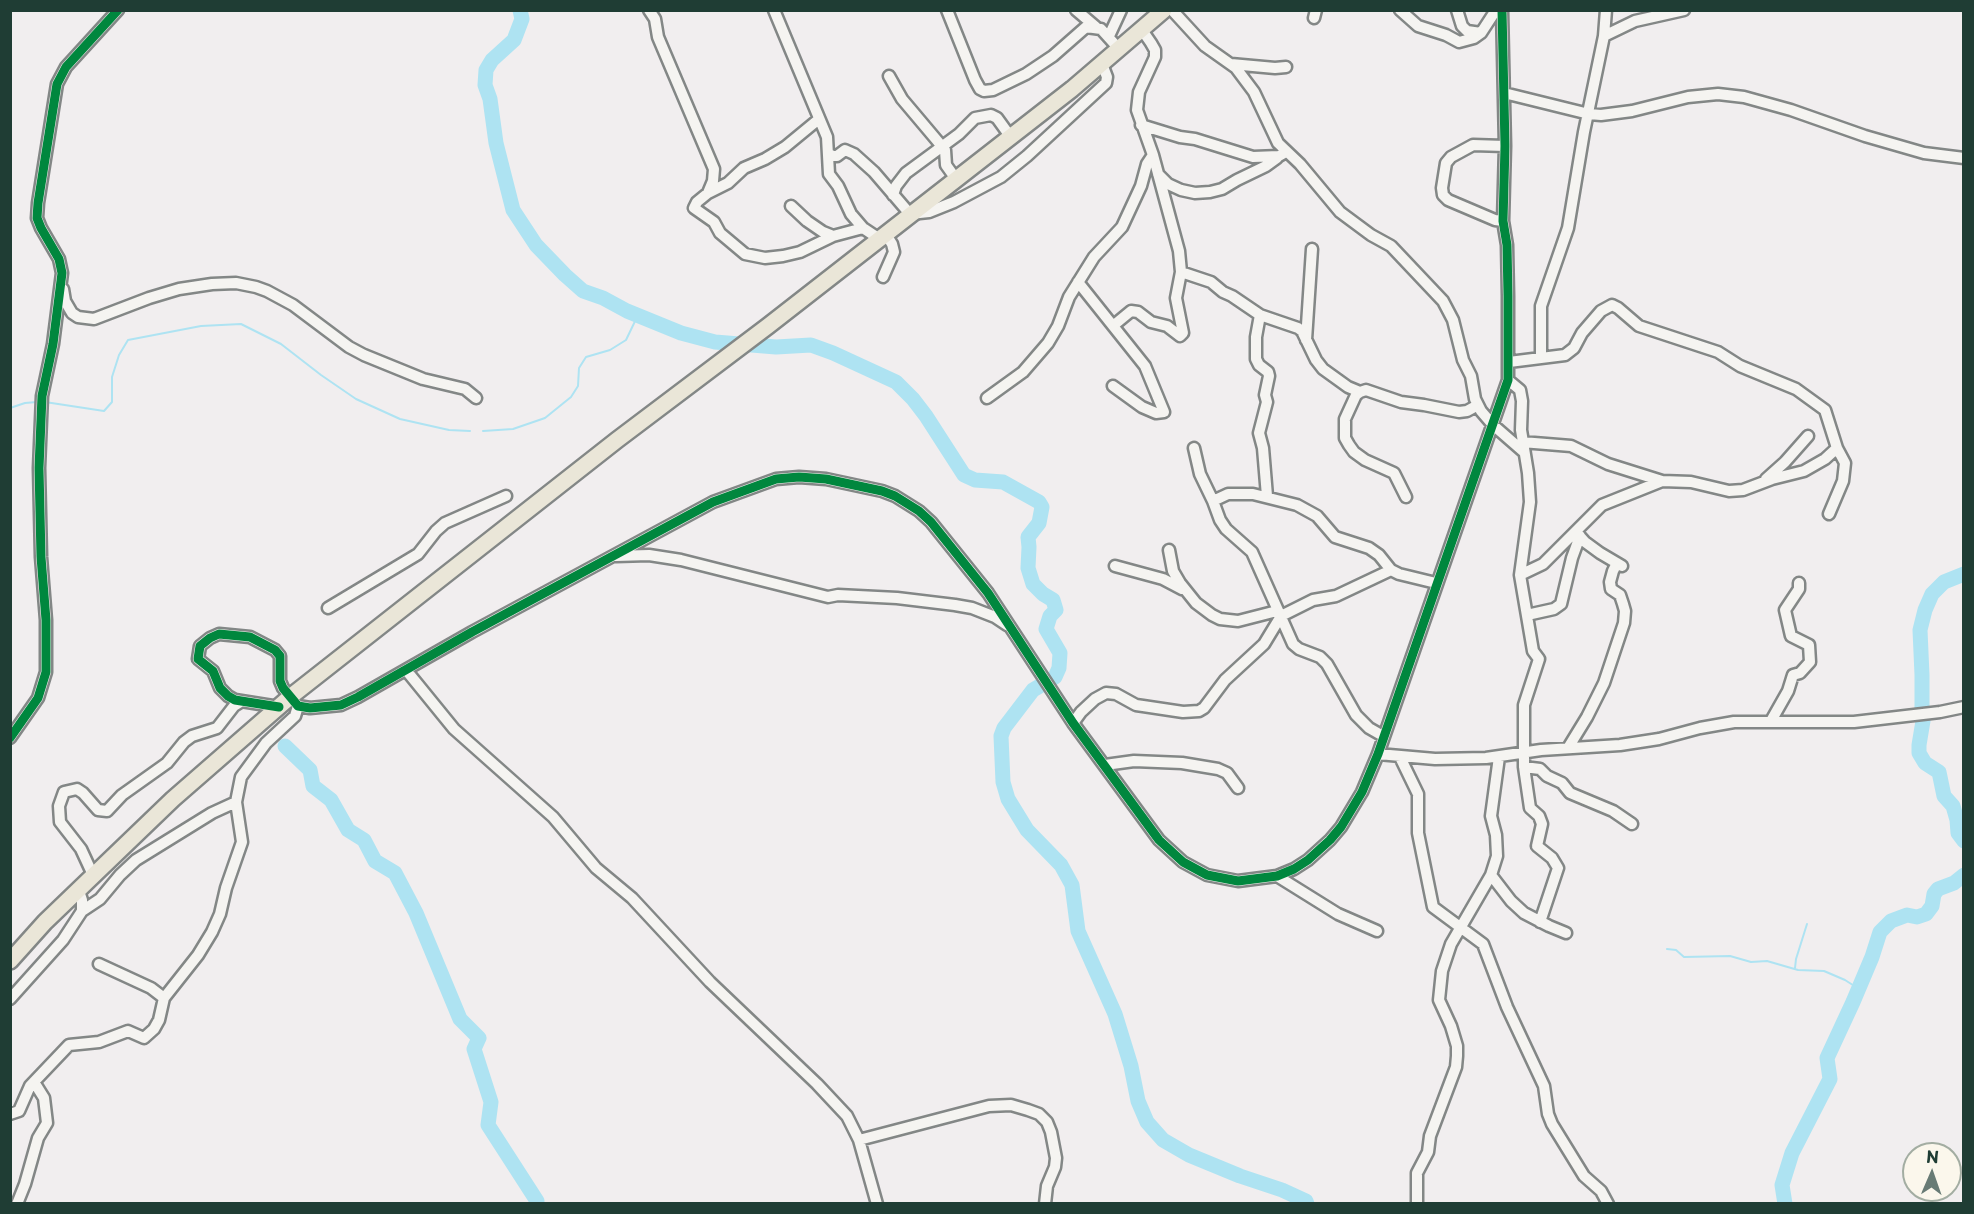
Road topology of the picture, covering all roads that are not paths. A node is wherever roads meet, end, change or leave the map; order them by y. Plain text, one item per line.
1 (118, 10) edge
2 (649, 10) edge
3 (774, 10) edge
4 (947, 10) edge
5 (1076, 10) edge
6 (1121, 10) edge
7 (1164, 10) edge
8 (1172, 10) edge
9 (1400, 10) edge
10 (1457, 10) edge
11 (1496, 10) edge
12 (1502, 10) edge
13 (1606, 10) edge
14 (1684, 10) edge
15 (1096, 27) junction
16 (1142, 30) junction
17 (1481, 33) junction
18 (1109, 36) junction
19 (1604, 36) junction
20 (1120, 50) junction
21 (1102, 64) junction
22 (1231, 64) junction
23 (1286, 67) dead end
24 (889, 76) dead end
25 (1504, 93) junction
26 (1589, 114) junction
27 (819, 118) junction
28 (1142, 125) junction
29 (1010, 136) junction
30 (941, 146) junction
31 (1505, 146) junction
32 (829, 154) junction
33 (1282, 154) junction
34 (1153, 155) junction
35 (1964, 158) edge
36 (1158, 174) junction
37 (956, 178) junction
38 (708, 193) junction
39 (893, 195) junction
40 (791, 206) dead end
41 (910, 214) junction
42 (1503, 221) junction
43 (863, 228) junction
44 (833, 236) junction
45 (882, 236) junction
46 (1312, 249) dead end
47 (1181, 272) junction
48 (883, 277) dead end
49 (1078, 282) junction
50 (62, 283) junction
51 (1260, 315) junction
52 (1114, 325) junction
53 (1306, 340) junction
54 (1540, 357) junction
55 (1509, 362) junction
56 (1508, 380) junction
57 (1113, 386) dead end
58 (1359, 392) junction
59 (476, 398) dead end
60 (987, 398) dead end
61 (1478, 405) junction
62 (1493, 424) junction
63 (1808, 436) dead end
64 (1523, 447) junction
65 (1194, 448) dead end
66 (1837, 448) junction
67 (1662, 481) junction
68 (1761, 483) junction
69 (506, 496) dead end
70 (1267, 496) junction
71 (1406, 497) dead end
72 (1213, 501) junction
73 (1829, 514) dead end
74 (1577, 533) junction
75 (1169, 550) dead end
76 (613, 556) junction
77 (1115, 566) dead end
78 (1391, 570) junction
79 (1520, 575) junction
80 (1436, 583) junction
81 (1799, 583) dead end
82 (1189, 594) junction
83 (328, 608) dead end
84 (1279, 614) junction
85 (1527, 615) junction
86 (1012, 628) junction
87 (406, 670) junction
88 (242, 701) junction
89 (289, 703) junction
90 (1964, 707) edge
91 (1771, 721) junction
92 (1073, 723) junction
93 (1383, 736) junction
94 (10, 738) edge
95 (1568, 748) junction
96 (1523, 752) junction
97 (1378, 754) junction
98 (1400, 757) junction
99 (1498, 757) junction
100 (1105, 765) junction
101 (1524, 767) junction
102 (1238, 788) dead end
103 (236, 802) junction
104 (1632, 824) dead end
105 (93, 875) junction
106 (1491, 875) junction
107 (1277, 876) junction
108 (76, 892) junction
109 (81, 911) junction
110 (1540, 922) junction
111 (1460, 928) junction
112 (1377, 930) dead end
113 (1566, 933) dead end
114 (16, 945) edge
115 (10, 961) edge
116 (99, 964) dead end
117 (164, 998) junction
118 (10, 999) edge
119 (34, 1082) junction
120 (10, 1114) edge
121 (859, 1140) junction
122 (16, 1203) edge
123 (878, 1203) edge
124 (1045, 1203) edge
125 (1418, 1203) edge
126 (1608, 1203) edge

1 - 50 street
2 - 38 street
3 - 27 street
4 - 15 street
5 - 15 street
6 - 18 street
7 - 16 highway
8 - 22 street
9 - 17 street
10 - 17 street
11 - 17 street
12 - 25 street
13 - 19 street
14 - 19 street
15 - 18 street
16 - 20 highway
16 - 28 street
18 - 20 street
19 - 26 street
20 - 21 highway
21 - 29 highway
21 - 41 street
22 - 23 street
22 - 33 street
24 - 30 street
25 - 26 street
25 - 31 street
26 - 35 street
26 - 54 street
27 - 32 street
27 - 38 street
28 - 33 street
28 - 34 street
29 - 30 street
29 - 37 highway
30 - 37 street
30 - 39 street
31 - 42 street
31 - 42 street
32 - 39 street
32 - 43 street
33 - 36 street
33 - 61 street
34 - 36 street
34 - 49 street
36 - 47 street
37 - 41 highway
38 - 44 street
39 - 41 street
40 - 44 street
41 - 45 highway
42 - 55 street
43 - 44 street
43 - 45 street
45 - 48 street
45 - 89 highway
46 - 53 street
47 - 51 street
47 - 52 street
49 - 52 street
49 - 60 street
50 - 59 street
50 - 94 street
51 - 53 street
51 - 70 street
52 - 57 street
53 - 58 street
54 - 55 street
54 - 66 street
55 - 56 street
56 - 62 street
56 - 64 street
58 - 61 street
58 - 71 street
61 - 62 street
62 - 64 street
62 - 80 street
63 - 68 street
64 - 67 street
64 - 79 street
65 - 72 street
66 - 68 street
66 - 73 street
67 - 68 street
67 - 74 street
69 - 83 street
70 - 72 street
70 - 78 street
72 - 84 street
74 - 79 street
74 - 85 street
74 - 95 street
75 - 82 street
76 - 86 street
76 - 86 street
76 - 87 street
77 - 82 street
78 - 80 street
78 - 84 street
79 - 85 street
80 - 93 street
81 - 91 street
82 - 84 street
84 - 92 street
84 - 93 street
85 - 96 street
86 - 92 street
87 - 89 street
87 - 121 street
88 - 89 street
88 - 89 street
88 - 105 street
89 - 103 street
89 - 105 highway
90 - 91 street
91 - 95 street
92 - 100 street
93 - 97 street
95 - 96 street
96 - 99 street
96 - 101 street
97 - 98 street
97 - 107 street
98 - 99 street
98 - 111 street
99 - 106 street
100 - 102 street
100 - 107 street
101 - 104 street
101 - 110 street
103 - 109 street
103 - 117 street
105 - 108 highway
106 - 110 street
106 - 111 street
107 - 112 street
108 - 109 street
108 - 114 highway
109 - 118 street
110 - 113 street
111 - 125 street
111 - 126 street
114 - 115 highway
116 - 117 street
117 - 119 street
119 - 120 street
119 - 122 street
121 - 123 street
121 - 124 street

